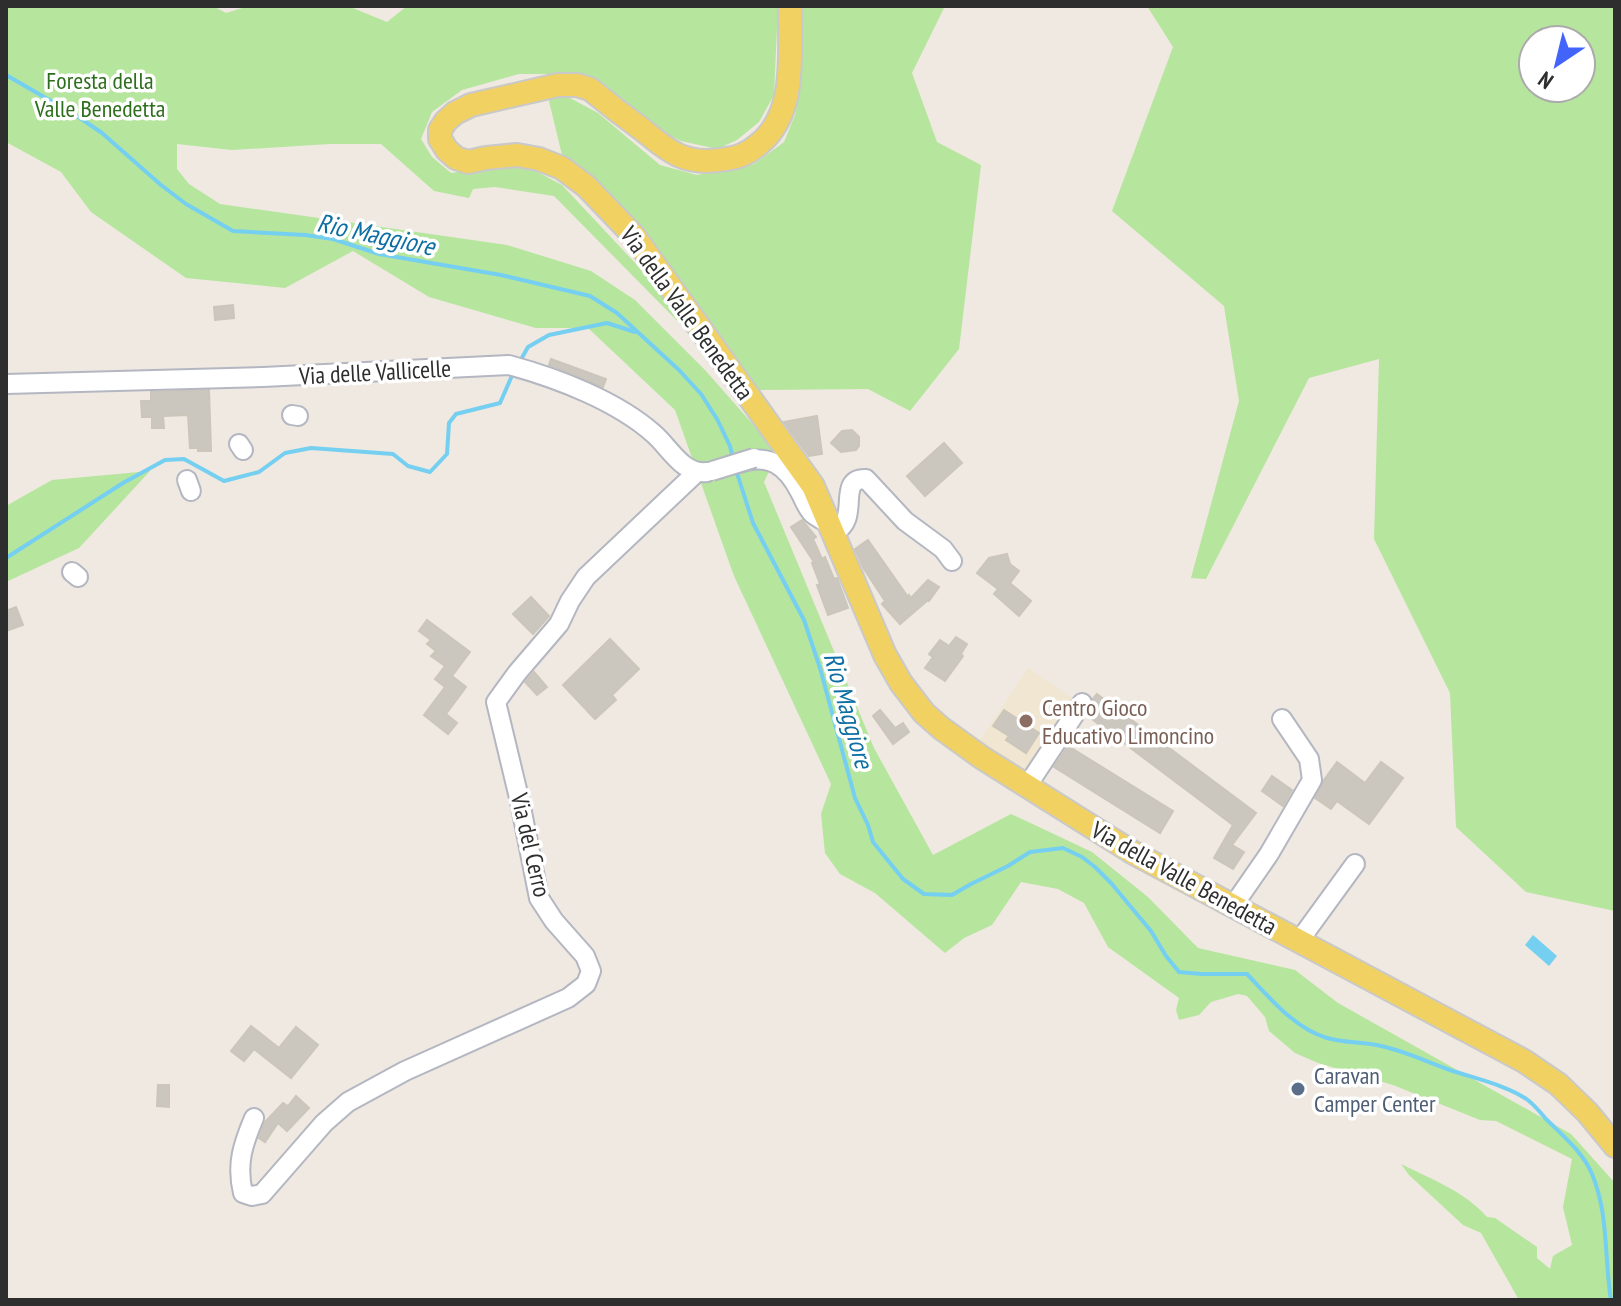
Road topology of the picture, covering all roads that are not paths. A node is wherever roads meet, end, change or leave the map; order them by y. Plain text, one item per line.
1 (790, 6) edge
2 (6, 384) edge
3 (704, 472) junction
4 (832, 528) junction
5 (948, 555) dead end
6 (1082, 703) dead end
7 (1282, 719) dead end
8 (1027, 786) junction
9 (1355, 864) dead end
10 (1233, 906) junction
11 (1299, 941) junction
12 (254, 1118) dead end
13 (1615, 1146) edge

1 - 4 main road, Via della Valle Benedetta
2 - 3 street, Via delle Vallicelle
3 - 4 street, bridge
3 - 12 street, Via del Cerro
4 - 5 street
4 - 8 main road, Via della Valle Benedetta
6 - 8 street
7 - 10 street
8 - 10 main road, Via della Valle Benedetta
9 - 11 street
10 - 11 main road, Via della Valle Benedetta
11 - 13 main road, Via della Valle Benedetta

